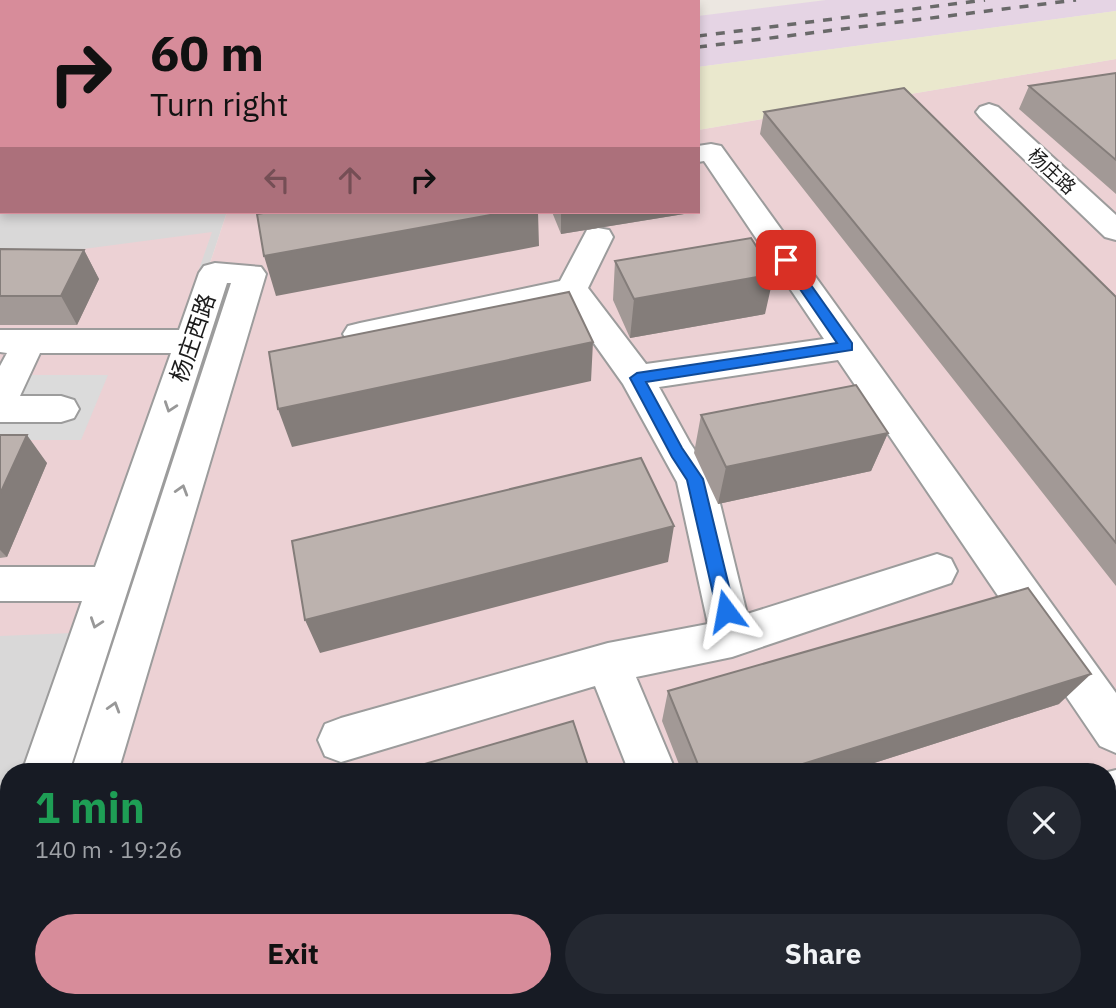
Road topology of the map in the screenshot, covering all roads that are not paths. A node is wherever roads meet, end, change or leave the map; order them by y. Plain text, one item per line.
1 (989, 111) dead end
2 (700, 154) edge
3 (1116, 231) edge
4 (598, 237) dead end
5 (265, 251) edge
6 (215, 273) junction
7 (572, 289) junction
8 (359, 334) edge
9 (15, 341) edge
10 (192, 342) junction
11 (847, 347) junction
12 (637, 378) junction
13 (0, 401) edge
14 (0, 409) edge
15 (61, 410) dead end
16 (677, 453) junction
17 (638, 463) edge
18 (937, 571) dead end
19 (0, 584) edge
20 (110, 584) junction
21 (732, 638) junction
22 (608, 663) junction
23 (1116, 731) edge
24 (341, 740) dead end
25 (48, 763) edge
26 (97, 763) edge
27 (649, 763) edge

1 - 3 street, 杨庄路
2 - 11 street
4 - 7 street
5 - 6 street
6 - 10 street, 杨庄西路
26 -> 6 street, 杨庄西路
7 - 8 street
7 - 12 street
9 - 10 street
9 - 13 street
10 -> 20 street, 杨庄西路
11 - 12 street
11 - 23 street
12 - 16 street
14 - 15 street
16 - 17 street
16 - 21 street
18 - 21 street
19 - 20 street
20 -> 25 street, 杨庄西路
21 - 22 street
22 - 24 street
22 - 27 street

